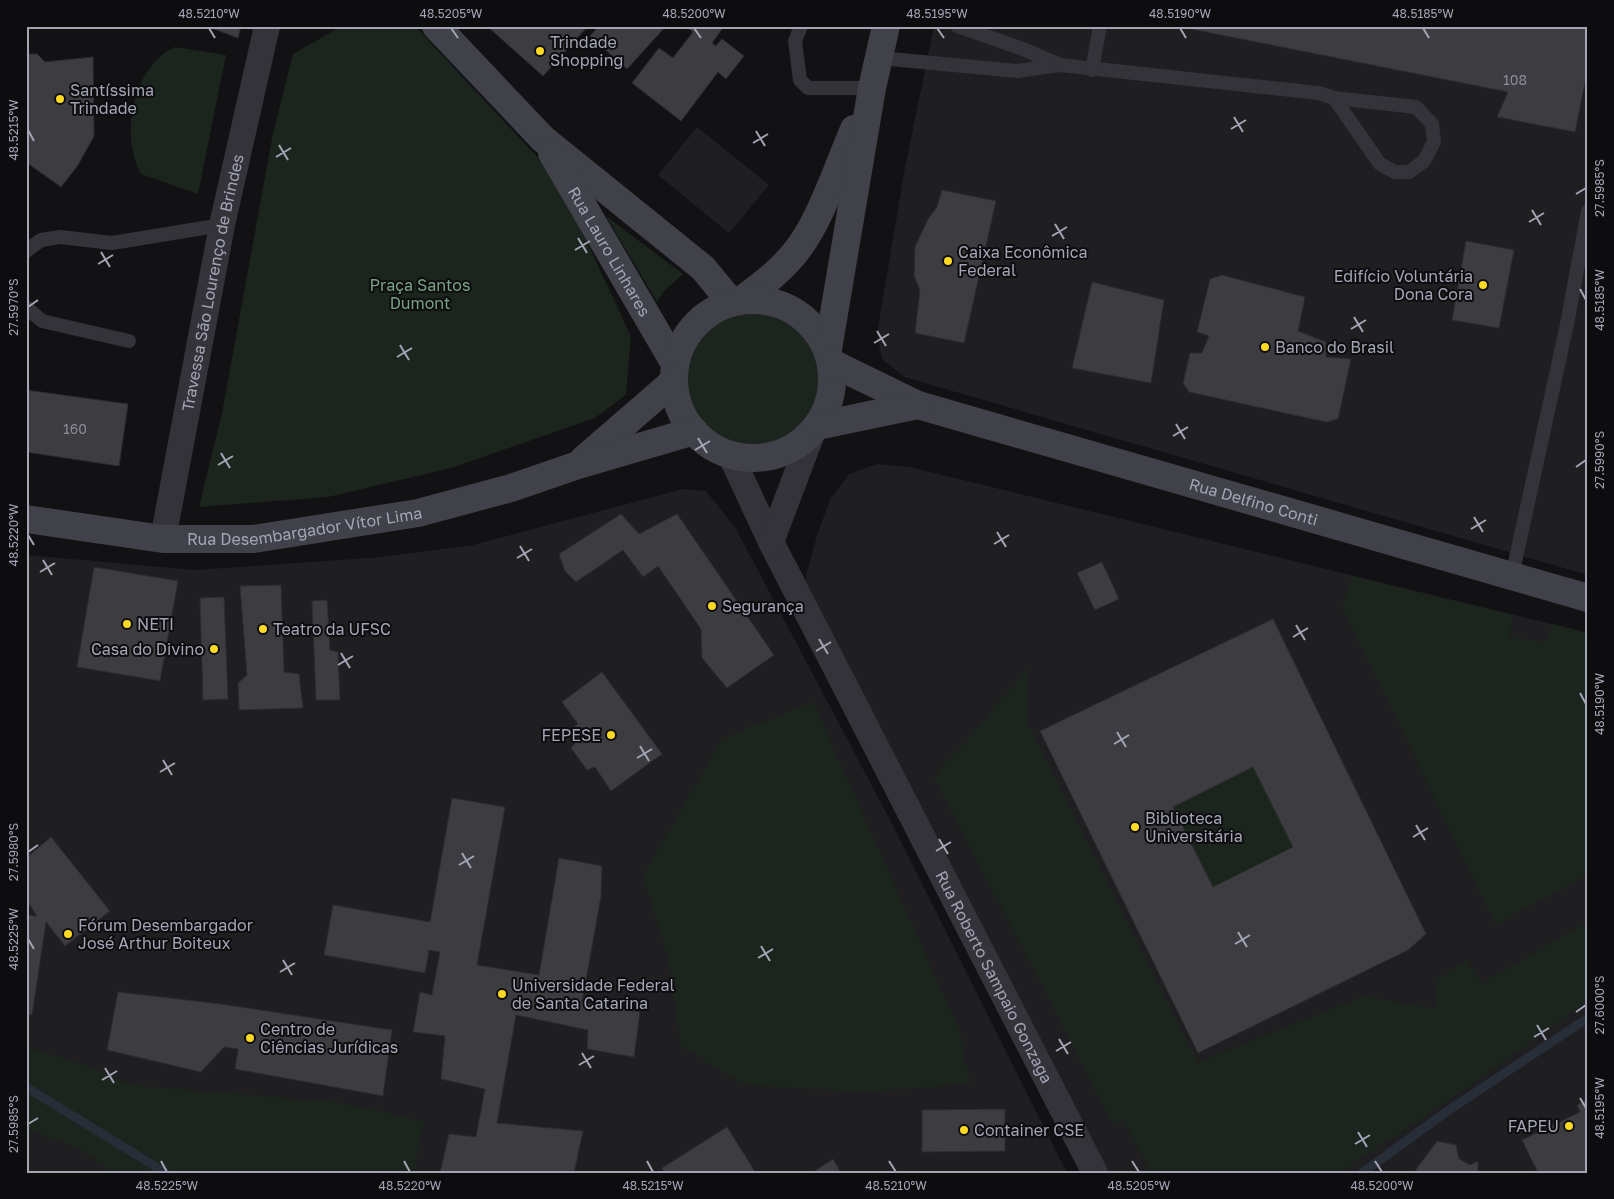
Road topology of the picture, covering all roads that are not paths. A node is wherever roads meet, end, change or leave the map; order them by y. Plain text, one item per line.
1 (267, 26) edge
2 (436, 26) edge
3 (801, 26) edge
4 (886, 26) edge
5 (957, 26) edge
6 (1100, 26) edge
7 (880, 58) junction
8 (1060, 65) junction
9 (1092, 70) junction
10 (872, 88) junction
11 (1334, 98) junction
12 (543, 139) junction
13 (1588, 211) edge
14 (222, 225) junction
15 (26, 250) edge
16 (737, 301) junction
17 (26, 307) edge
18 (129, 341) dead end
19 (830, 356) junction
20 (674, 372) junction
21 (918, 405) junction
22 (815, 428) junction
23 (694, 431) junction
24 (730, 454) junction
25 (578, 464) junction
26 (26, 519) edge
27 (163, 539) junction
28 (771, 542) junction
29 (1512, 576) junction
30 (1588, 598) edge
31 (1095, 1173) edge

1 - 14 street, Travessa São Lourenço de Brindes
2 - 12 main road, Rua Lauro Linhares
3 - 10 lane
4 - 7 main road
5 - 8 lane
6 - 9 lane
7 - 8 lane
7 - 10 main road
8 - 9 lane
9 - 11 lane
10 - 16 main road
10 - 19 main road
11 - 11 lane
12 - 16 main road, Rua Lauro Linhares
12 - 20 main road, Rua Lauro Linhares
13 - 29 lane
14 - 15 lane
14 - 27 street, Travessa São Lourenço de Brindes
16 - 19 main road
16 - 20 main road
17 - 18 lane
19 - 21 main road, Rua Delfino Conti
19 - 22 main road
20 - 23 main road
20 - 25 main road, Rua Desembargador Vítor Lima
21 - 22 main road, Rua Delfino Conti
21 - 29 main road, Rua Delfino Conti
22 - 24 main road
22 - 28 street
23 - 24 main road
23 - 25 main road, Rua Desembargador Vítor Lima
24 - 28 street, Rua Roberto Sampaio Gonzaga
25 - 27 main road, Rua Desembargador Vítor Lima
26 - 27 main road, Rua Desembargador Vítor Lima
28 - 31 street, Rua Roberto Sampaio Gonzaga
29 - 30 main road, Rua Delfino Conti

